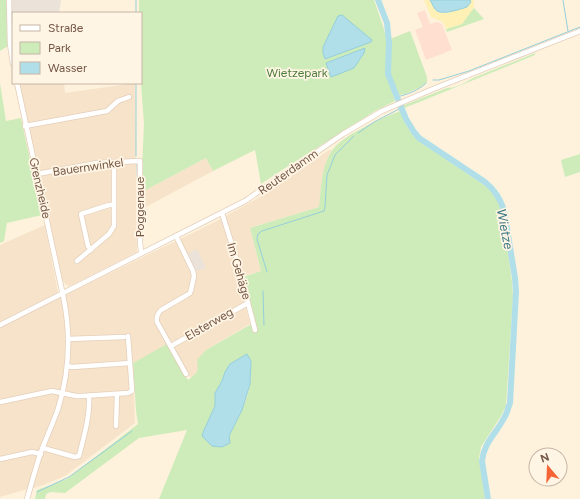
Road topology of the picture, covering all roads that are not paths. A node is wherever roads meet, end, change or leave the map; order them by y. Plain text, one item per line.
1 (9, 0) edge
2 (580, 31) edge
3 (12, 57) edge
4 (17, 84) edge
5 (129, 97) dead end
6 (26, 126) junction
7 (140, 161) joint
8 (114, 162) junction
9 (37, 174) junction
10 (114, 205) junction
11 (222, 213) junction
12 (176, 236) junction
13 (90, 250) junction
14 (142, 254) junction
15 (77, 261) dead end
16 (63, 294) junction
17 (248, 303) junction
18 (0, 325) edge
19 (255, 330) dead end
20 (68, 339) junction
21 (171, 346) junction
22 (130, 364) junction
23 (67, 366) junction
24 (186, 374) dead end
25 (62, 393) junction
26 (117, 394) junction
27 (89, 396) junction
28 (0, 402) edge
29 (116, 426) dead end
30 (43, 448) junction
31 (41, 454) junction
32 (0, 459) edge
33 (27, 499) edge

1 - 3 street
2 - 11 street, Reuterdamm
4 - 6 street, Grenzheide
5 - 6 street
6 - 9 street, Grenzheide
7 - 8 street, Bauernwinkel
7 - 14 street, Poggenaue
8 - 9 street, Bauernwinkel
8 - 10 street
9 - 16 street, Grenzheide
10 - 13 street
10 - 13 street
11 - 12 street, Reuterdamm
11 - 17 street, Im Gehäge
12 - 14 street, Reuterdamm
12 - 21 street
13 - 15 street
14 - 16 street, Reuterdamm
16 - 18 street, Reuterdamm
16 - 20 street, Grenzheide
17 - 19 street, Im Gehäge
17 - 21 street, Elsterweg
20 - 22 street
20 - 23 street, Grenzheide
21 - 24 street
22 - 23 street
22 - 26 street
23 - 25 street, Grenzheide
25 - 27 street
25 - 28 street
25 - 30 street, Grenzheide
26 - 27 street
26 - 29 street
27 - 30 street
30 - 31 street, Grenzheide
31 - 32 street
31 - 33 street, Grenzheide

